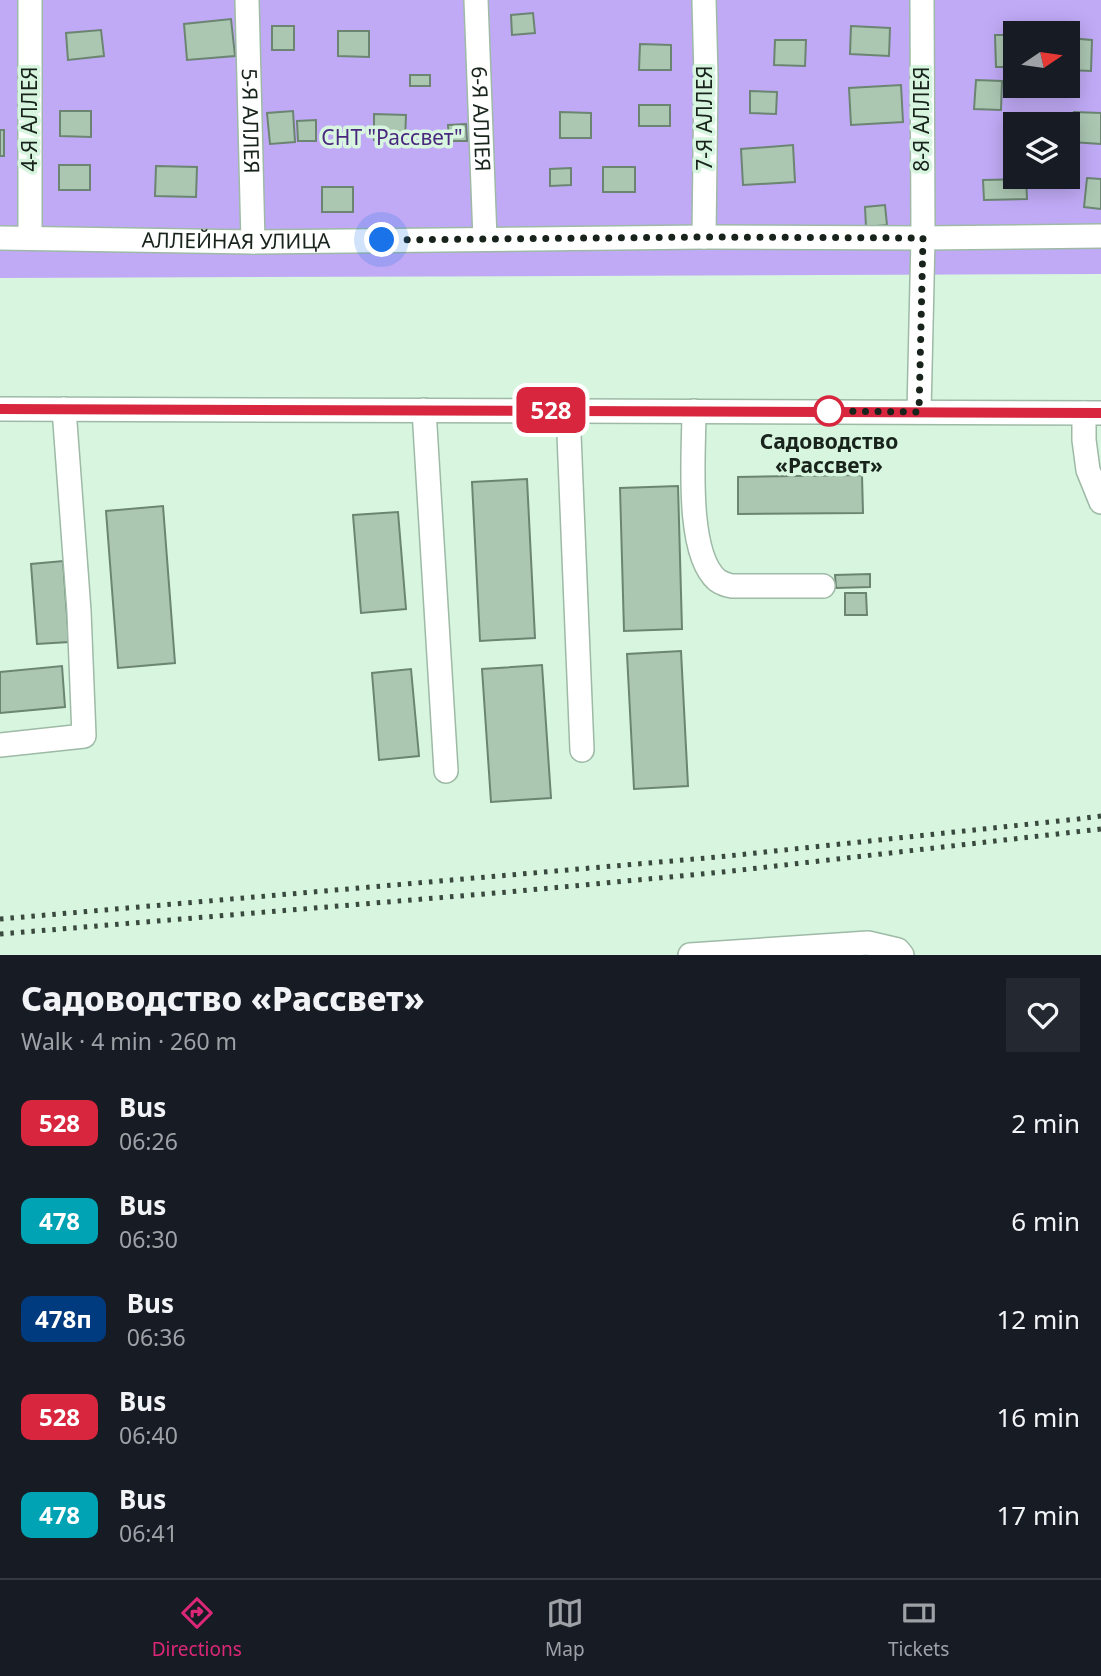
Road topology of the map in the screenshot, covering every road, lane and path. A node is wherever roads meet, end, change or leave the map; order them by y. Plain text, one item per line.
1 (30, 0) edge
2 (247, 0) edge
3 (476, 0) edge
4 (704, 0) edge
5 (922, 0) edge
6 (1101, 236) edge
7 (704, 237) junction
8 (0, 238) edge
9 (30, 238) junction
10 (923, 238) junction
11 (485, 239) junction
12 (253, 242) junction
13 (0, 409) edge
14 (64, 410) junction
15 (424, 410) junction
16 (568, 410) junction
17 (694, 411) junction
18 (919, 412) junction
19 (1092, 413) edge
20 (1101, 502) edge
21 (823, 586) dead end
22 (0, 745) edge
23 (582, 750) dead end
24 (446, 771) dead end
25 (690, 955) edge
26 (902, 955) edge

1 - 9 street, 4-Я АЛЛЕЯ
2 - 12 street, 5-Я АЛЛЕЯ
3 - 11 street, 6-Я АЛЛЕЯ
4 - 7 street, 7-Я АЛЛЕЯ
5 - 10 street, 8-Я АЛЛЕЯ
6 - 10 street, АЛЛЕЙНАЯ УЛИЦА
7 - 10 street, АЛЛЕЙНАЯ УЛИЦА
7 - 11 street, АЛЛЕЙНАЯ УЛИЦА
8 - 9 street, АЛЛЕЙНАЯ УЛИЦА
9 - 12 street, АЛЛЕЙНАЯ УЛИЦА
10 - 18 street, 8-Я АЛЛЕЯ
11 - 12 street, АЛЛЕЙНАЯ УЛИЦА
13 - 14 street
14 - 15 street
14 - 22 street
15 - 16 street
15 - 24 street
16 - 17 street
16 - 23 street
17 - 18 street
17 - 21 street
18 - 19 street
19 - 20 street
25 - 26 street

